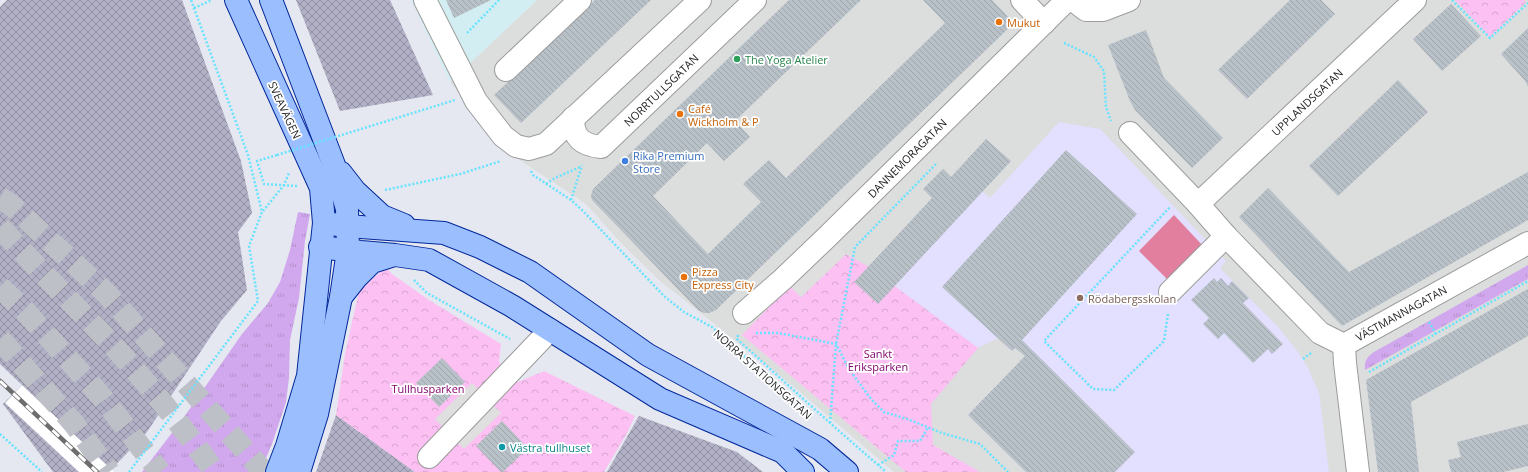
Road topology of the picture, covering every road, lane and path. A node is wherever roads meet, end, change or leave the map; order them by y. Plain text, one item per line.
1 (190, 0) edge
2 (212, 0) edge
3 (236, 0) edge
4 (271, 0) edge
5 (425, 0) edge
6 (499, 0) edge
7 (580, 0) edge
8 (700, 0) edge
9 (754, 0) edge
10 (1022, 0) edge
11 (1067, 0) edge
12 (1073, 0) edge
13 (1129, 0) edge
14 (1415, 0) edge
15 (1452, 0) edge
16 (1528, 3) edge
17 (194, 8) junction
18 (1044, 23) junction
19 (1064, 43) dead end
20 (450, 50) junction
21 (506, 70) dead end
22 (455, 100) dead end
23 (573, 118) junction
24 (1121, 128) joint
25 (506, 160) dead end
26 (937, 163) dead end
27 (334, 165) junction
28 (380, 191) dead end
29 (571, 200) junction
30 (1198, 204) junction
31 (1166, 211) dead end
32 (262, 212) junction
33 (324, 223) junction
34 (348, 226) junction
35 (418, 231) junction
36 (1226, 236) junction
37 (1528, 243) edge
38 (320, 247) junction
39 (348, 251) junction
40 (395, 254) junction
41 (410, 276) dead end
42 (1528, 281) edge
43 (1170, 292) joint
44 (341, 297) junction
45 (744, 313) dead end
46 (1427, 318) dead end
47 (550, 330) junction
48 (754, 333) dead end
49 (1436, 334) junction
50 (737, 339) dead end
51 (836, 344) junction
52 (1344, 345) junction
53 (530, 351) junction
54 (1314, 351) dead end
55 (1303, 359) dead end
56 (1368, 372) dead end
57 (811, 417) dead end
58 (830, 423) junction
59 (928, 427) junction
60 (0, 434) edge
61 (428, 457) dead end
62 (878, 465) junction
63 (293, 468) edge
64 (42, 472) edge
65 (129, 472) edge
66 (803, 472) edge
67 (847, 472) edge
68 (886, 472) edge
69 (1008, 472) edge
70 (1358, 472) edge

1 - 17 path
2 - 17 path
3 - 33 main road, SVEAVÄGEN
4 - 27 main road
5 - 20 street
6 - 20 path
7 - 21 street
8 - 23 street
9 - 23 street, NORRTULLSGATAN
10 - 18 street
11 - 18 street, DANNEMORAGATAN
12 - 13 street
14 - 30 street, UPPLANDSGATAN
15 - 16 path
17 - 32 path
18 - 45 street, DANNEMORAGATAN
19 - 24 path
20 - 23 street
22 - 32 path, bridge
24 - 30 street
25 - 28 path
26 - 51 path
27 - 34 main road
27 - 35 main road
29 - 29 path, NORRA STATIONSGATAN
29 - 57 path, NORRA STATIONSGATAN
30 - 36 street
31 - 43 path
32 - 65 path
33 - 34 main road
33 - 38 main road, SVEAVÄGEN
34 - 35 main road
34 - 39 main road
35 - 67 main road
36 - 43 street
36 - 52 street
37 - 52 street, VÄSTMANNAGATAN
38 - 39 main road
38 - 63 main road, SVEAVÄGEN
39 - 40 main road
39 - 44 main road
40 - 44 main road
40 - 47 main road
41 - 53 path
42 - 49 path
44 - 63 main road
46 - 49 path
47 - 53 street
47 - 66 main road
48 - 51 path
49 - 56 path
50 - 58 path
51 - 58 path
51 - 59 path
52 - 70 street, VÄSTMANNAGATAN
53 - 61 street
54 - 55 path
58 - 62 path
59 - 62 path
59 - 69 path
60 - 64 path
62 - 68 path

